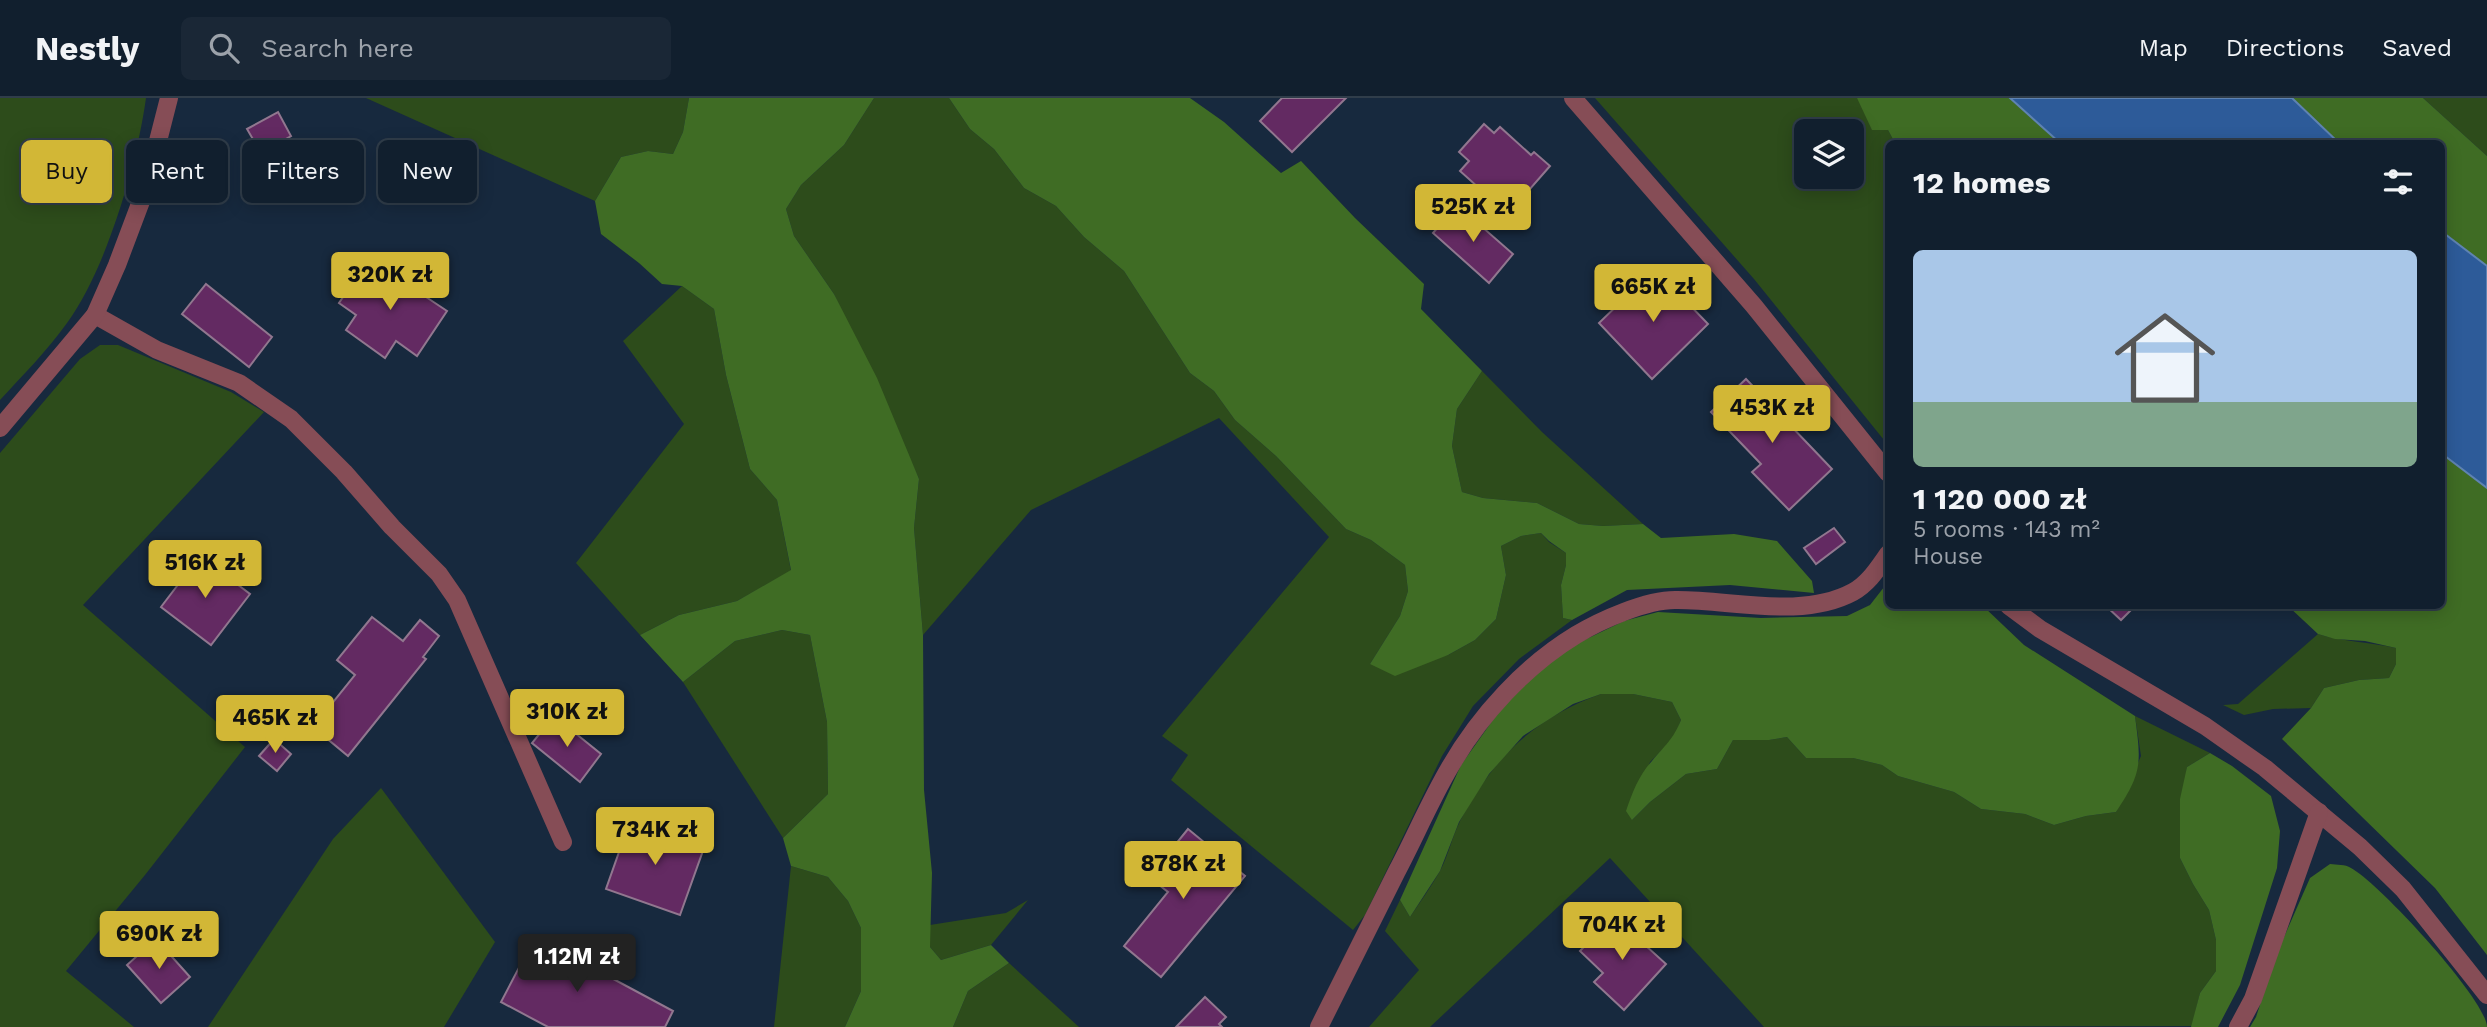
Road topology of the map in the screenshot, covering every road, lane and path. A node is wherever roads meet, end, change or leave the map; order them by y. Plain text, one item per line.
1 (169, 98) edge
2 (1573, 98) edge
3 (95, 315) junction
4 (0, 428) edge
5 (1885, 469) edge
6 (1885, 558) edge
7 (2014, 609) edge
8 (2319, 812) junction
9 (563, 842) dead end
10 (2487, 995) edge
11 (1319, 1027) edge
12 (2238, 1027) edge

1 - 3 street
2 - 5 street
3 - 4 street
3 - 9 street
6 - 11 street
7 - 8 street
8 - 10 street
8 - 12 street

